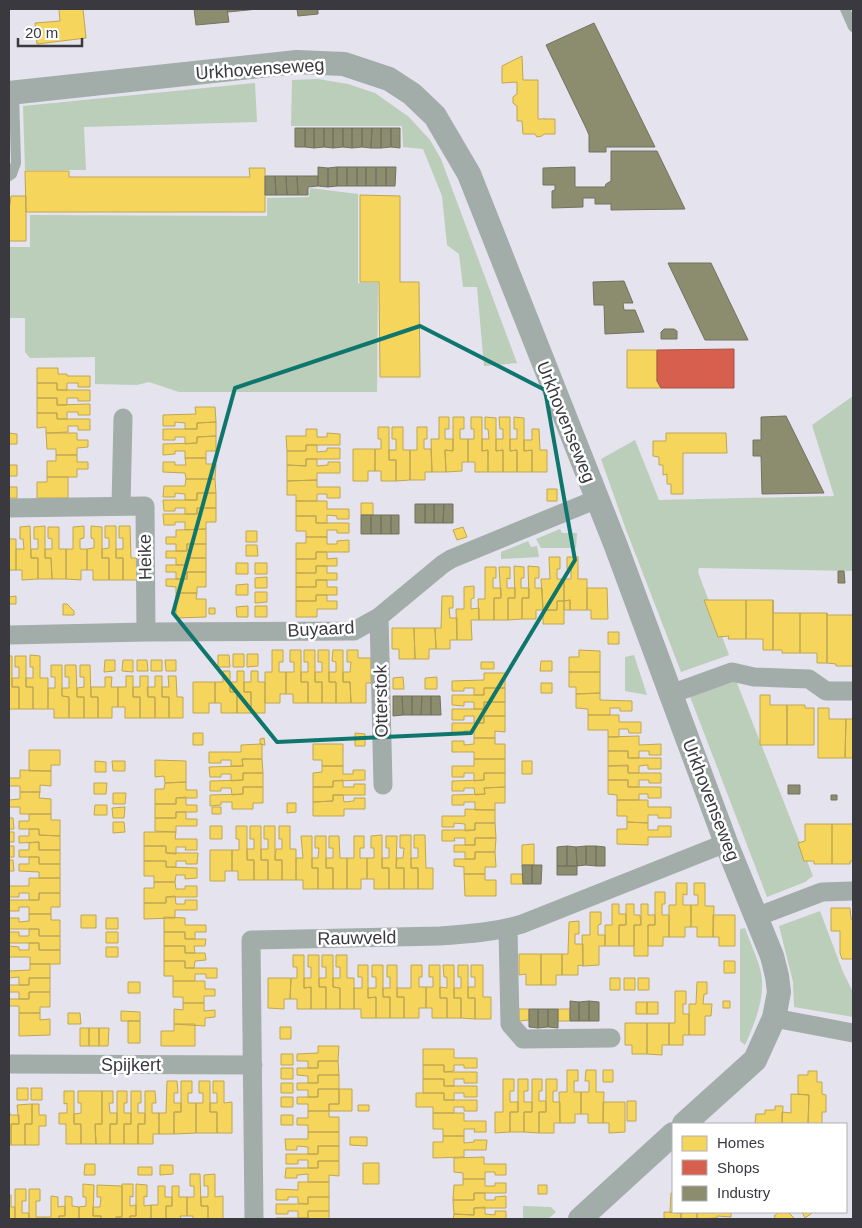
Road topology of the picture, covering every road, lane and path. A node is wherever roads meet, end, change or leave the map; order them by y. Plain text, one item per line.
1 (845, 9) edge
2 (853, 27) edge
3 (11, 93) edge
4 (9, 176) edge
5 (123, 418) dead end
6 (597, 499) junction
7 (121, 506) junction
8 (9, 508) edge
9 (379, 618) junction
10 (146, 632) junction
11 (9, 635) edge
12 (853, 691) edge
13 (671, 694) junction
14 (383, 785) dead end
15 (726, 843) junction
16 (853, 891) edge
17 (756, 917) junction
18 (508, 929) junction
19 (774, 1018) junction
20 (853, 1033) edge
21 (611, 1038) dead end
22 (9, 1064) edge
23 (253, 1065) junction
24 (685, 1123) edge
25 (672, 1135) edge
26 (254, 1219) edge
27 (580, 1219) edge

1 - 2 lane
3 - 4 lane
3 - 6 street, Urkhovenseweg
5 - 7 street
6 - 9 street, Buyaard
6 - 13 street, Urkhovenseweg
7 - 8 street, Heike
7 - 10 street, Heike
9 - 10 street, Buyaard
9 - 14 street, Otterstok
10 - 11 street, Buyaard
12 - 13 street
13 - 15 street, Urkhovenseweg
15 - 17 street, Urkhovenseweg
15 - 18 street, Rauwveld
16 - 17 street
17 - 19 street, Urkhovenseweg
18 - 21 street
18 - 23 street, Rauwveld
19 - 20 street
19 - 24 street, Urkhovenseweg
22 - 23 street, Spijkert
23 - 26 street, Rauwveld
25 - 27 street

